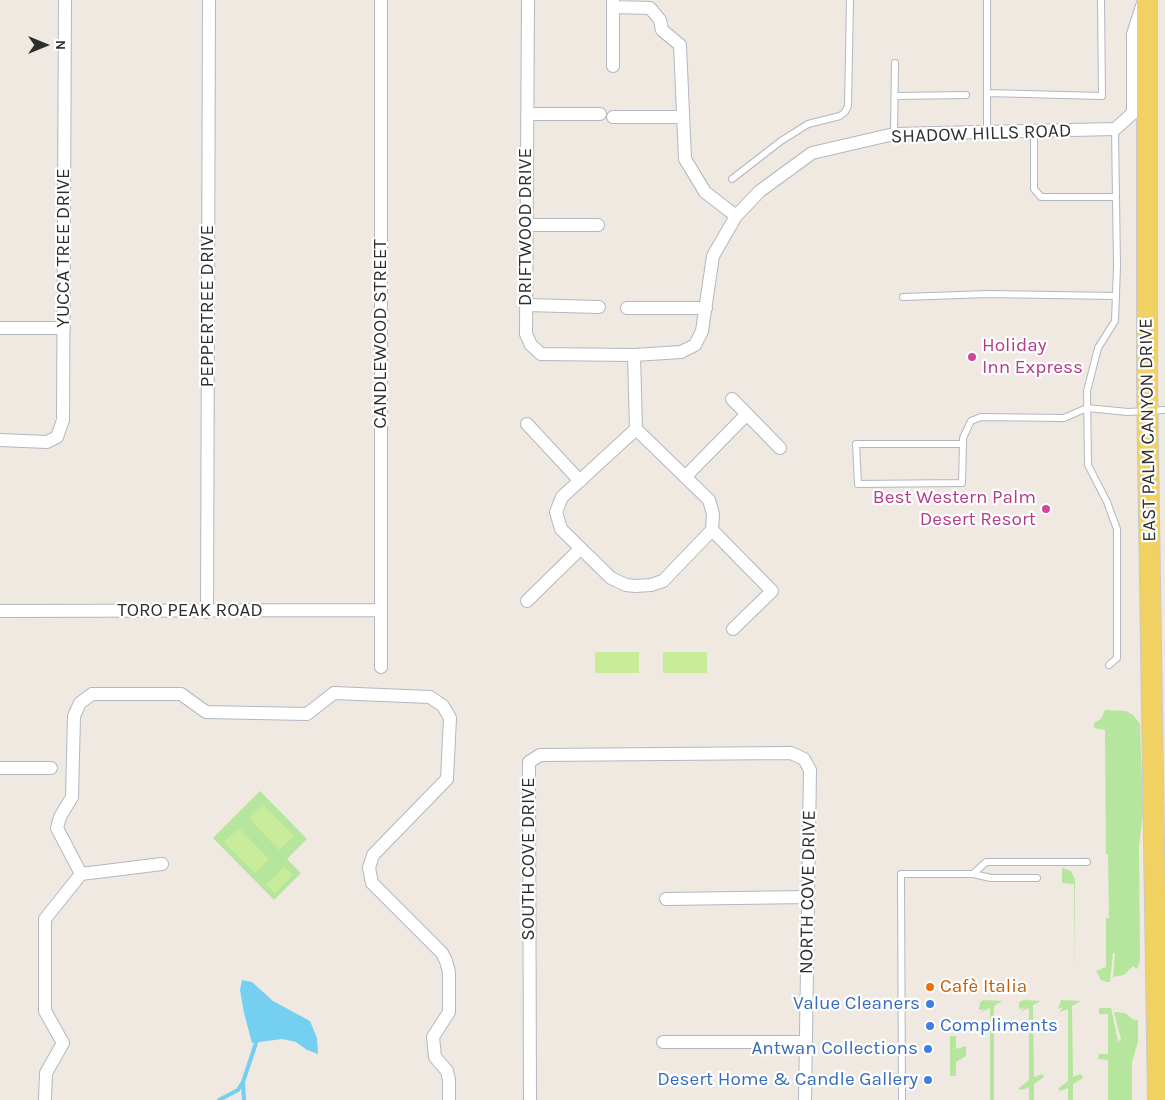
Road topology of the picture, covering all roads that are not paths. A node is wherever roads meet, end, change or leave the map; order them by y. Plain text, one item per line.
1 (65, 0) edge
2 (209, 0) edge
3 (381, 0) edge
4 (528, 0) edge
5 (850, 0) edge
6 (987, 0) edge
7 (1101, 0) edge
8 (1145, 0) edge
9 (613, 3) edge
10 (895, 63) dead end
11 (613, 66) dead end
12 (987, 93) junction
13 (966, 95) dead end
14 (895, 96) junction
15 (527, 114) junction
16 (600, 114) dead end
17 (613, 117) dead end
18 (683, 117) junction
19 (1114, 129) junction
20 (1034, 131) junction
21 (987, 132) junction
22 (894, 134) junction
23 (732, 179) dead end
24 (1116, 197) junction
25 (736, 216) junction
26 (526, 225) junction
27 (598, 225) dead end
28 (1116, 296) junction
29 (903, 297) dead end
30 (526, 305) junction
31 (599, 307) dead end
32 (628, 308) dead end
33 (706, 308) junction
34 (0, 328) edge
35 (64, 328) junction
36 (681, 352) joint
37 (634, 355) junction
38 (732, 399) dead end
39 (1087, 408) junction
40 (1156, 410) edge
41 (747, 414) junction
42 (527, 424) dead end
43 (636, 429) junction
44 (0, 440) edge
45 (963, 444) junction
46 (780, 448) dead end
47 (685, 477) junction
48 (580, 481) junction
49 (712, 530) junction
50 (580, 549) junction
51 (527, 601) dead end
52 (381, 610) junction
53 (0, 611) edge
54 (207, 612) junction
55 (733, 629) dead end
56 (1109, 666) dead end
57 (381, 667) dead end
58 (791, 753) joint
59 (0, 768) edge
60 (52, 768) dead end
61 (1087, 862) dead end
62 (162, 864) dead end
63 (81, 874) junction
64 (973, 874) junction
65 (1037, 878) dead end
66 (807, 897) junction
67 (666, 899) dead end
68 (1161, 994) edge
69 (664, 1042) dead end
70 (805, 1042) junction
71 (45, 1100) edge
72 (449, 1100) edge
73 (530, 1100) edge
74 (805, 1100) edge
75 (902, 1100) edge
76 (1158, 1100) edge

1 - 35 street, YUCCA TREE DRIVE
2 - 54 street, PEPPERTREE DRIVE
3 - 52 street, CANDLEWOOD STREET
4 - 15 street, DRIFTWOOD DRIVE
5 - 23 lane
6 - 12 lane
7 - 12 lane
8 - 19 street
8 - 40 main road, EAST PALM CANYON DRIVE
9 - 11 street
9 - 18 street
10 - 14 lane
12 - 21 lane
13 - 14 lane
14 - 22 lane
15 - 16 street
15 - 26 street, DRIFTWOOD DRIVE
17 - 18 street
18 - 25 street
19 - 20 street, SHADOW HILLS ROAD
19 - 24 lane
20 - 21 street, SHADOW HILLS ROAD
20 - 24 lane
21 - 22 street, SHADOW HILLS ROAD
22 - 25 street, SHADOW HILLS ROAD
24 - 28 lane
25 - 33 street, SHADOW HILLS ROAD
26 - 27 street
26 - 30 street, DRIFTWOOD DRIVE
28 - 29 lane
28 - 39 lane
30 - 31 street
30 - 37 street, DRIFTWOOD DRIVE
32 - 33 street
33 - 36 street, SHADOW HILLS ROAD
34 - 35 street
35 - 44 street, YUCCA TREE DRIVE
36 - 37 street, DRIFTWOOD DRIVE
37 - 43 street
38 - 41 street
39 - 40 lane
39 - 45 lane
39 - 56 lane
40 - 68 main road, EAST PALM CANYON DRIVE
41 - 46 street
41 - 47 street
42 - 48 street
43 - 47 street
43 - 48 street
45 - 45 lane
47 - 49 street
48 - 50 street
49 - 50 street
49 - 55 street
50 - 51 street
52 - 54 street, TORO PEAK ROAD
52 - 57 street, CANDLEWOOD STREET
53 - 54 street, TORO PEAK ROAD
58 - 66 street, NORTH COVE DRIVE
58 - 73 street, SOUTH COVE DRIVE
59 - 60 street
61 - 64 lane
62 - 63 street
63 - 71 street
63 - 72 street
64 - 65 lane
64 - 75 lane
66 - 67 street
66 - 70 street, NORTH COVE DRIVE
68 - 76 main road, EAST PALM CANYON DRIVE
69 - 70 street
70 - 74 street, NORTH COVE DRIVE

